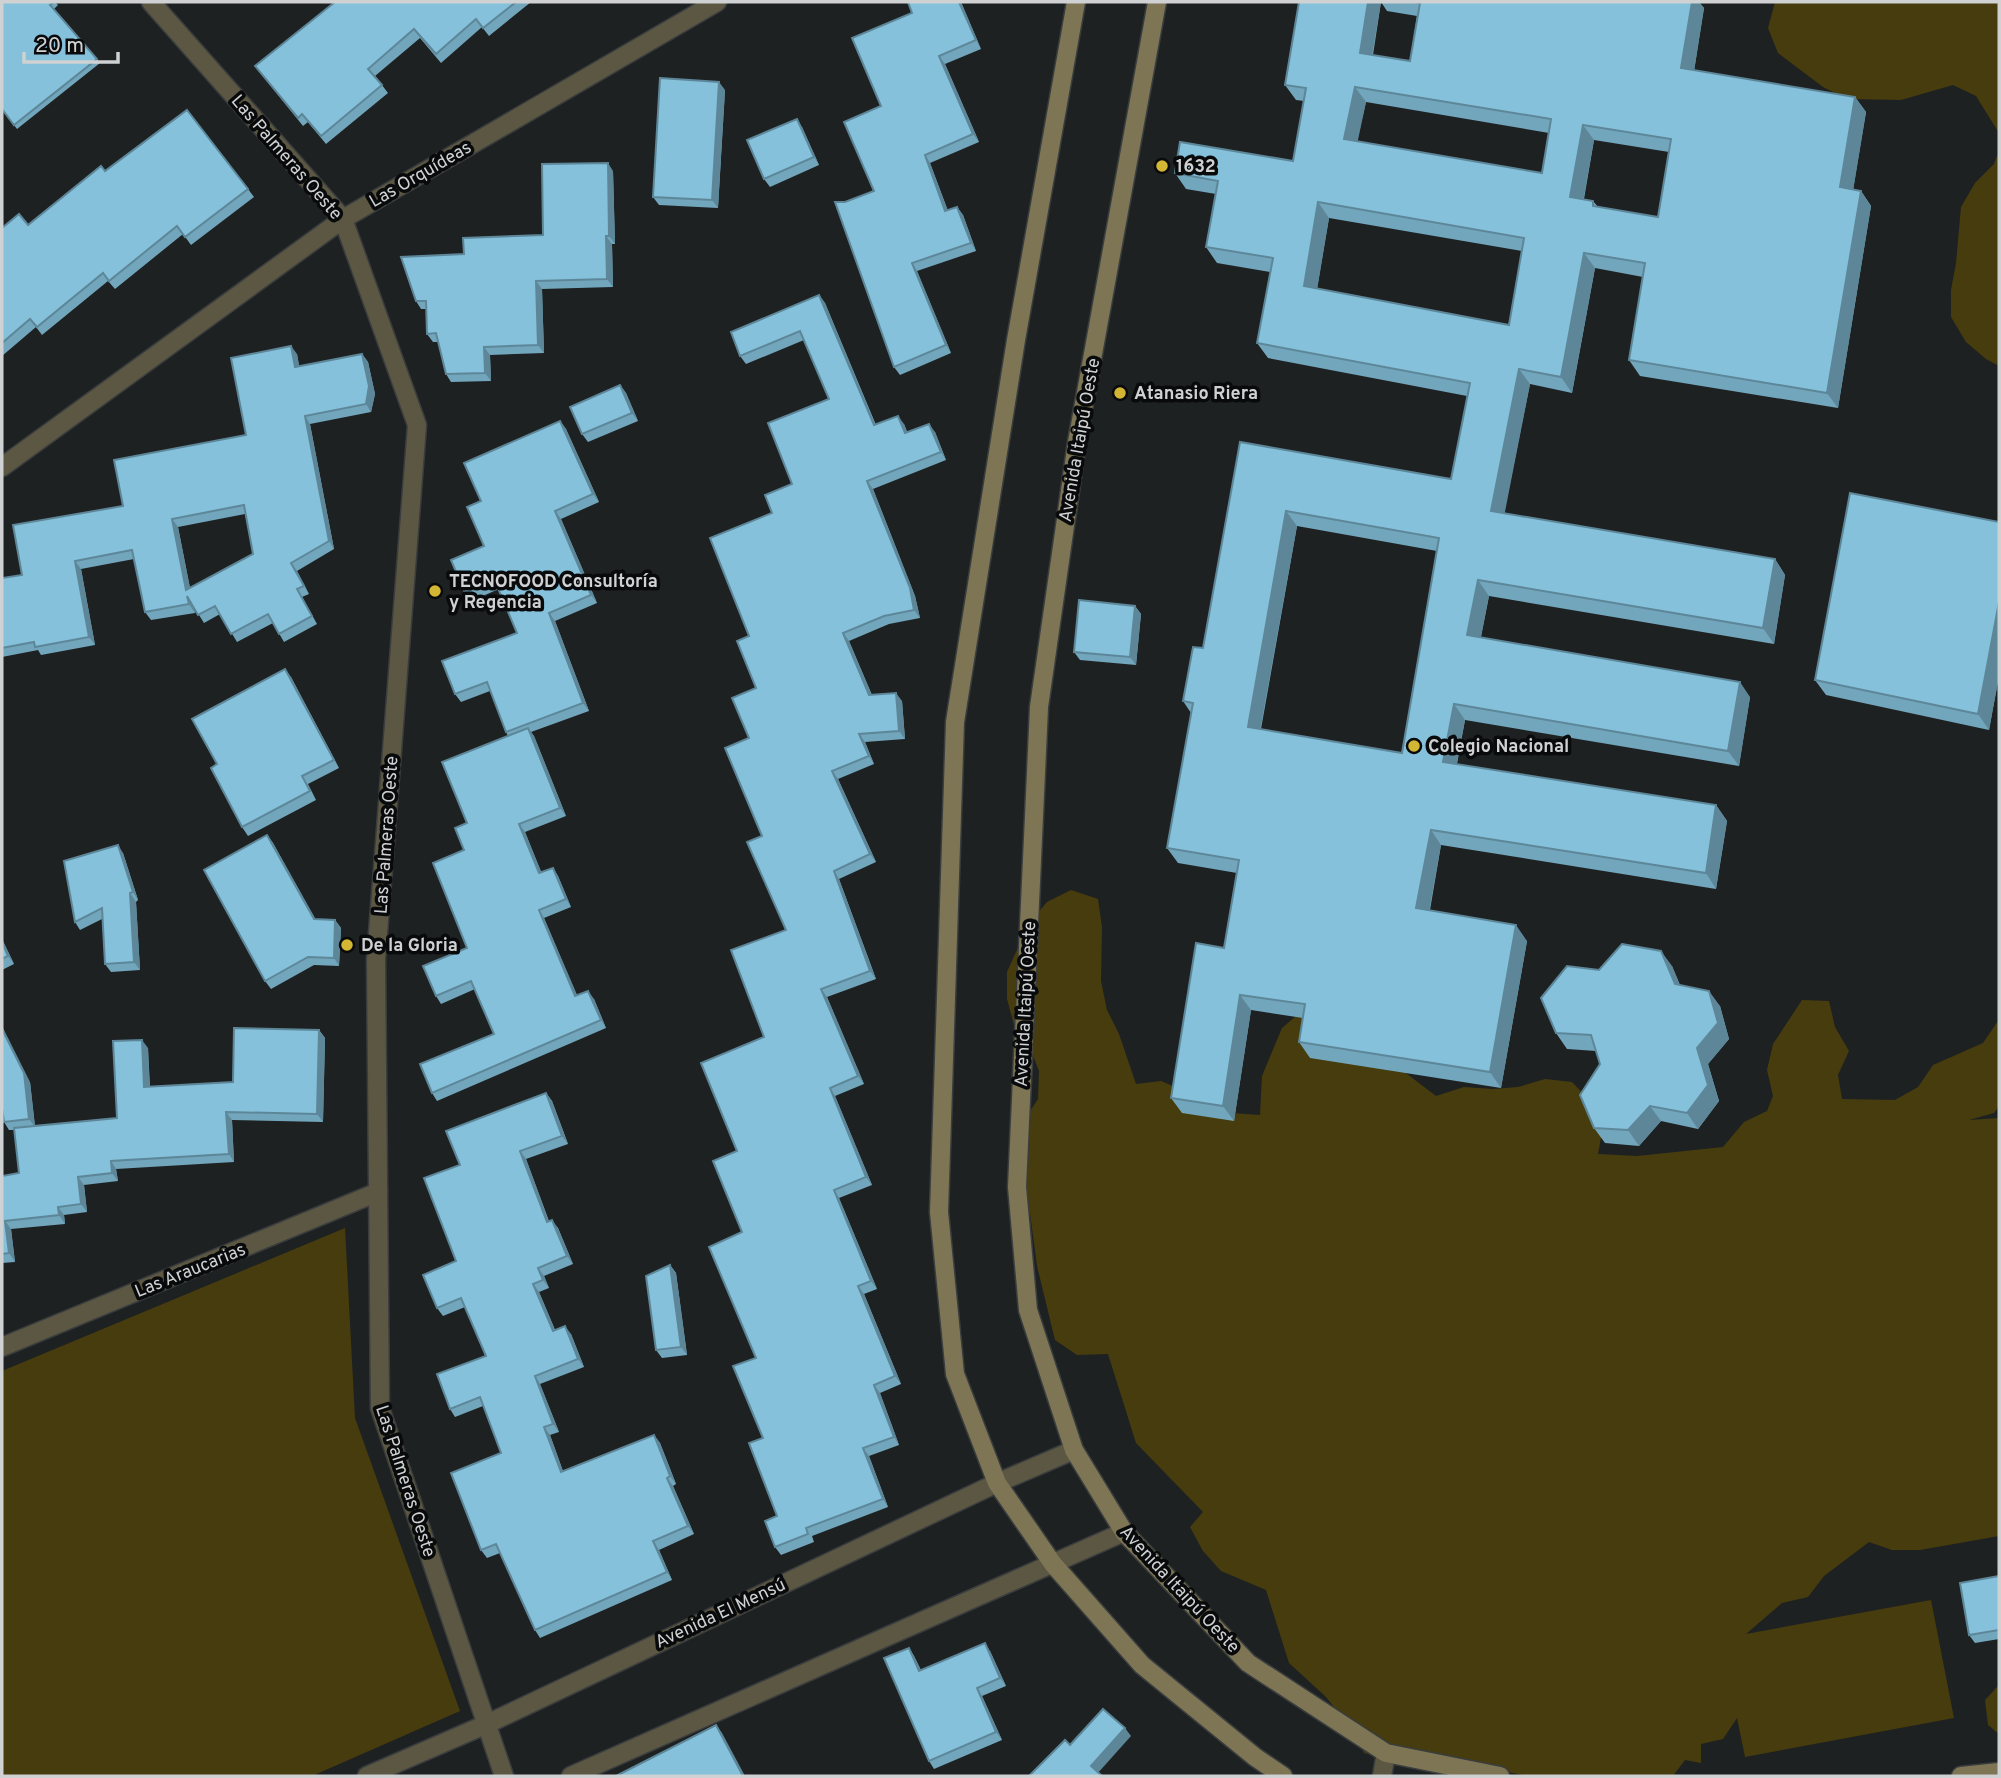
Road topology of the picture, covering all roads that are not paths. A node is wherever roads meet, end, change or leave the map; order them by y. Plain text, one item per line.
1 (151, 2) edge
2 (717, 2) edge
3 (1076, 2) edge
4 (1157, 2) edge
5 (343, 219) junction
6 (2, 467) edge
7 (378, 1192) junction
8 (2, 1347) edge
9 (1074, 1450) junction
10 (997, 1483) junction
11 (1124, 1532) junction
12 (1053, 1564) junction
13 (487, 1724) junction
14 (1387, 1753) junction
15 (1999, 1772) edge
16 (367, 1776) edge
17 (505, 1776) edge
18 (571, 1776) edge
19 (1283, 1776) edge
20 (1382, 1776) edge
21 (1500, 1776) edge
22 (1961, 1776) edge

1 - 5 street, Las Palmeras Oeste
2 - 5 street, Las Orquídeas
3 - 10 street
4 - 9 street, Avenida Itaipú Oeste
5 - 6 street, Las Orquídeas
5 - 7 street, Las Palmeras Oeste
7 - 8 street, Las Araucarias
7 - 13 street, Las Palmeras Oeste
9 - 10 street, Avenida El Mensú
9 - 11 street, Avenida Itaipú Oeste
10 - 12 street
10 - 13 street, Avenida El Mensú
11 - 12 street
11 - 14 street, Avenida Itaipú Oeste
12 - 18 street
12 - 19 street
13 - 16 street, Avenida El Mensú
13 - 17 street, Las Palmeras Oeste
14 - 20 street
14 - 21 street, Avenida Itaipú Oeste
15 - 22 street

